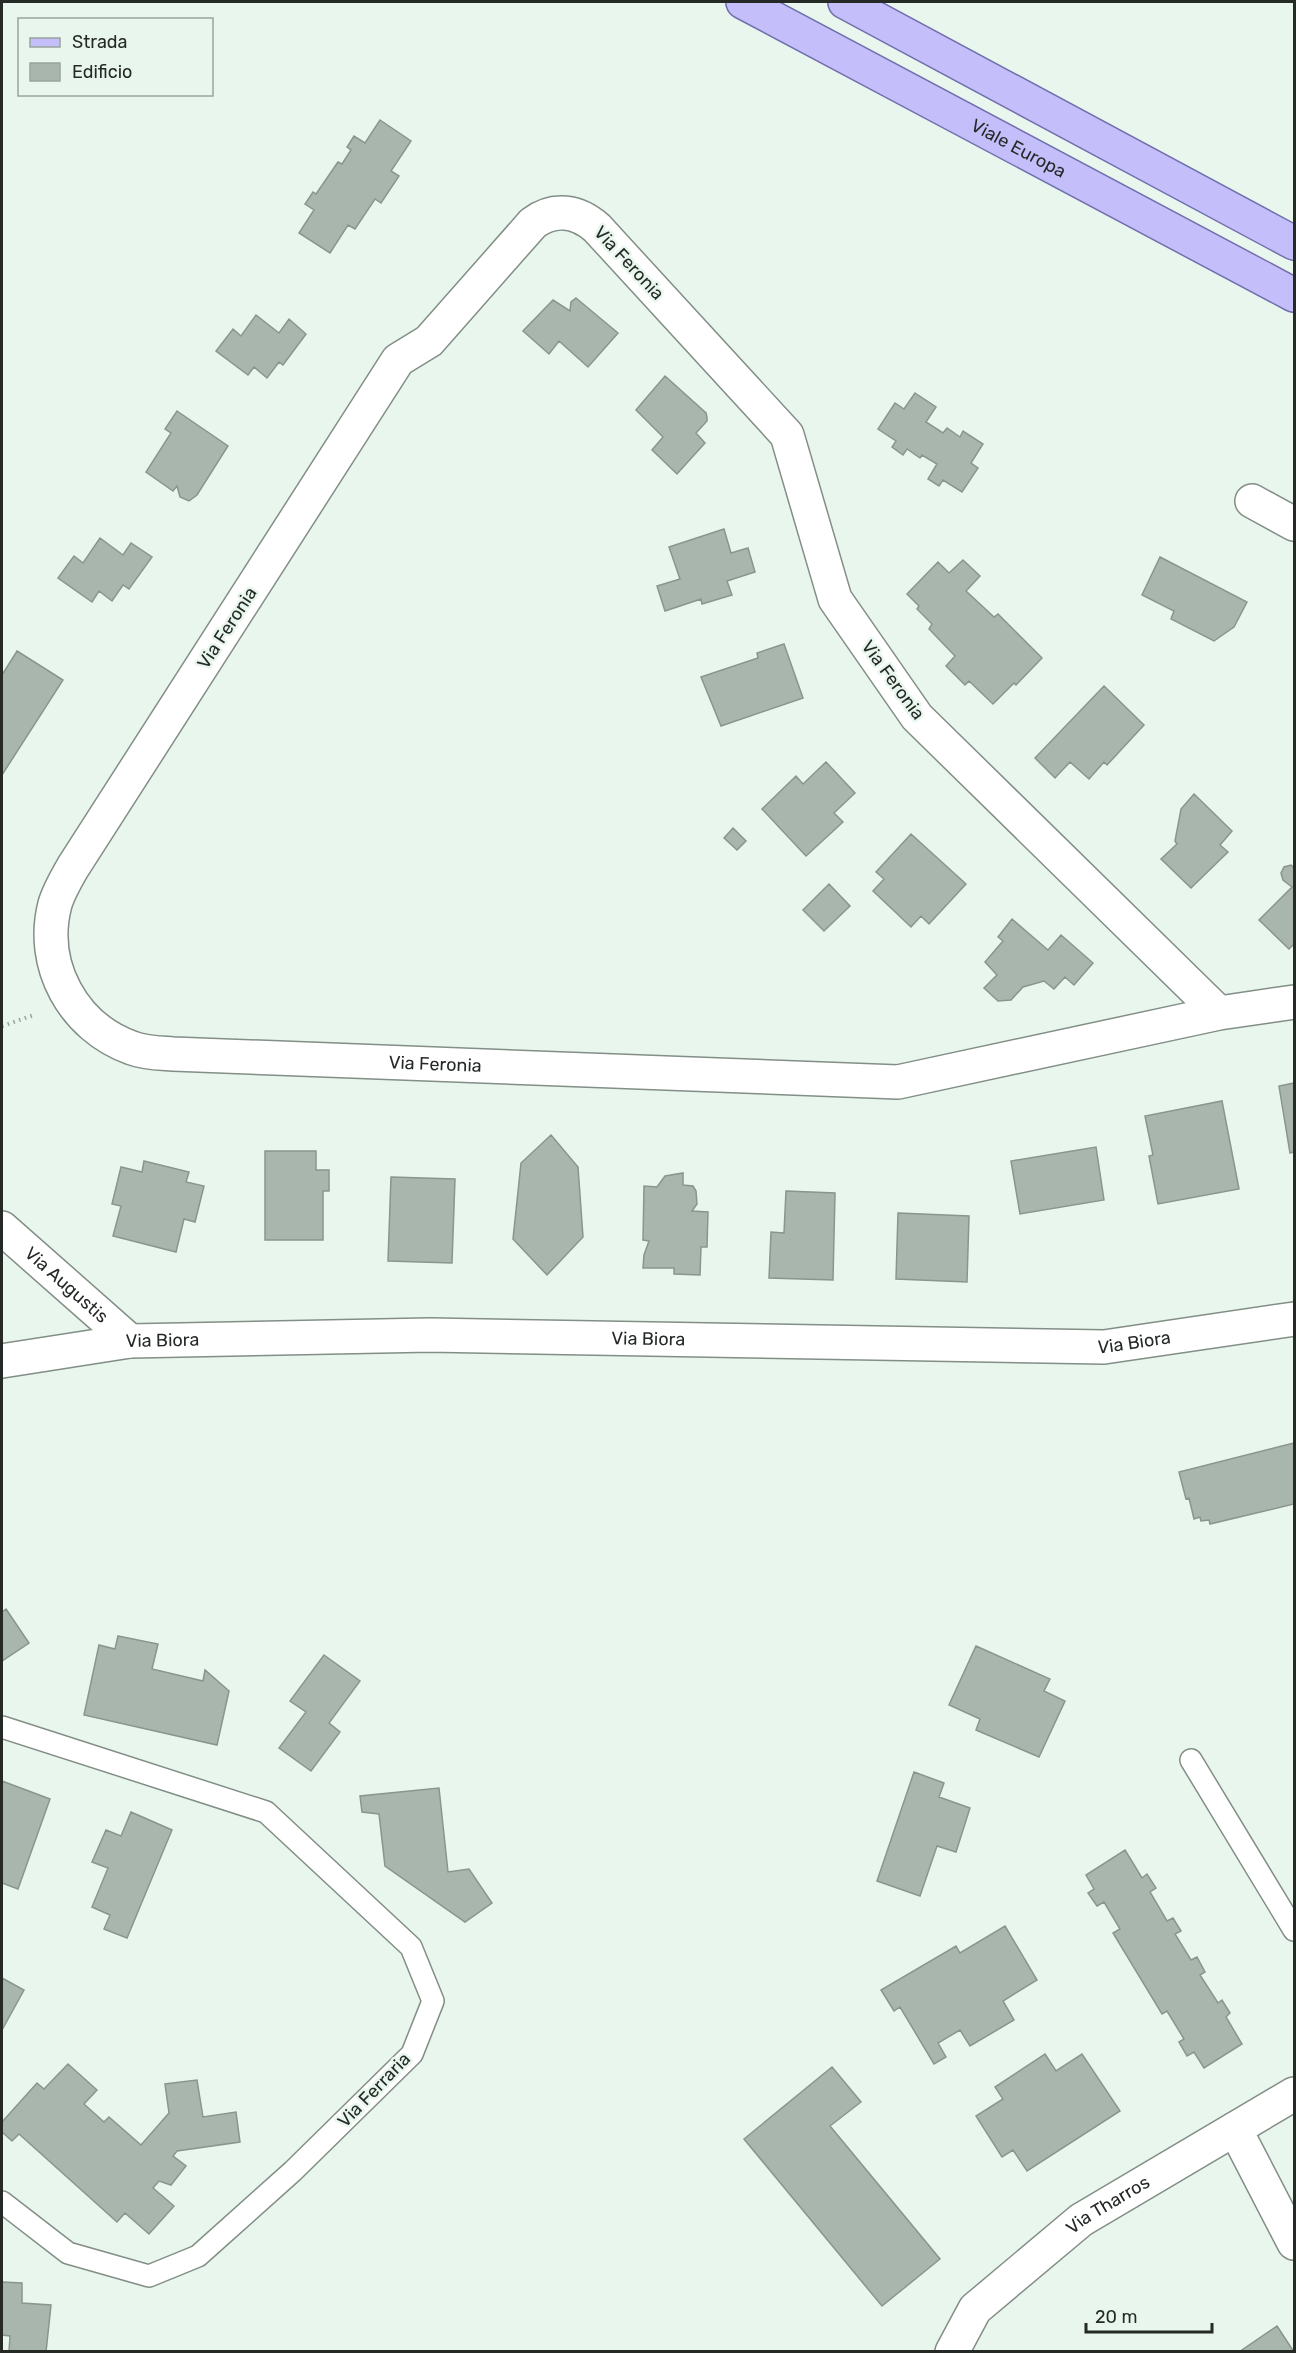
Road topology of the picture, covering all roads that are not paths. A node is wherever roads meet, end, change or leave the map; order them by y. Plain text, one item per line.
1 (743, 2) edge
2 (845, 2) edge
3 (1294, 243) edge
4 (1294, 295) edge
5 (1252, 501) dead end
6 (1294, 524) edge
7 (1294, 1002) edge
8 (1219, 1013) junction
9 (2, 1228) edge
10 (1294, 1319) edge
11 (130, 1341) junction
12 (2, 1360) edge
13 (2, 1727) edge
14 (1191, 1760) dead end
15 (1294, 1930) edge
16 (1294, 2094) edge
17 (1235, 2129) junction
18 (2, 2202) edge
19 (1294, 2243) edge
20 (952, 2352) edge

1 - 4 main road, Viale Europa
2 - 3 main road
5 - 6 street
7 - 8 street, Via Feronia
8 - 8 street, Via Feronia
9 - 11 street, Via Augustis
10 - 11 street, Via Biora
11 - 12 street, Via Biora
13 - 18 lane, Via Ferraria
14 - 15 lane
16 - 17 street, Via Tharros
17 - 19 street
17 - 20 street, Via Tharros

